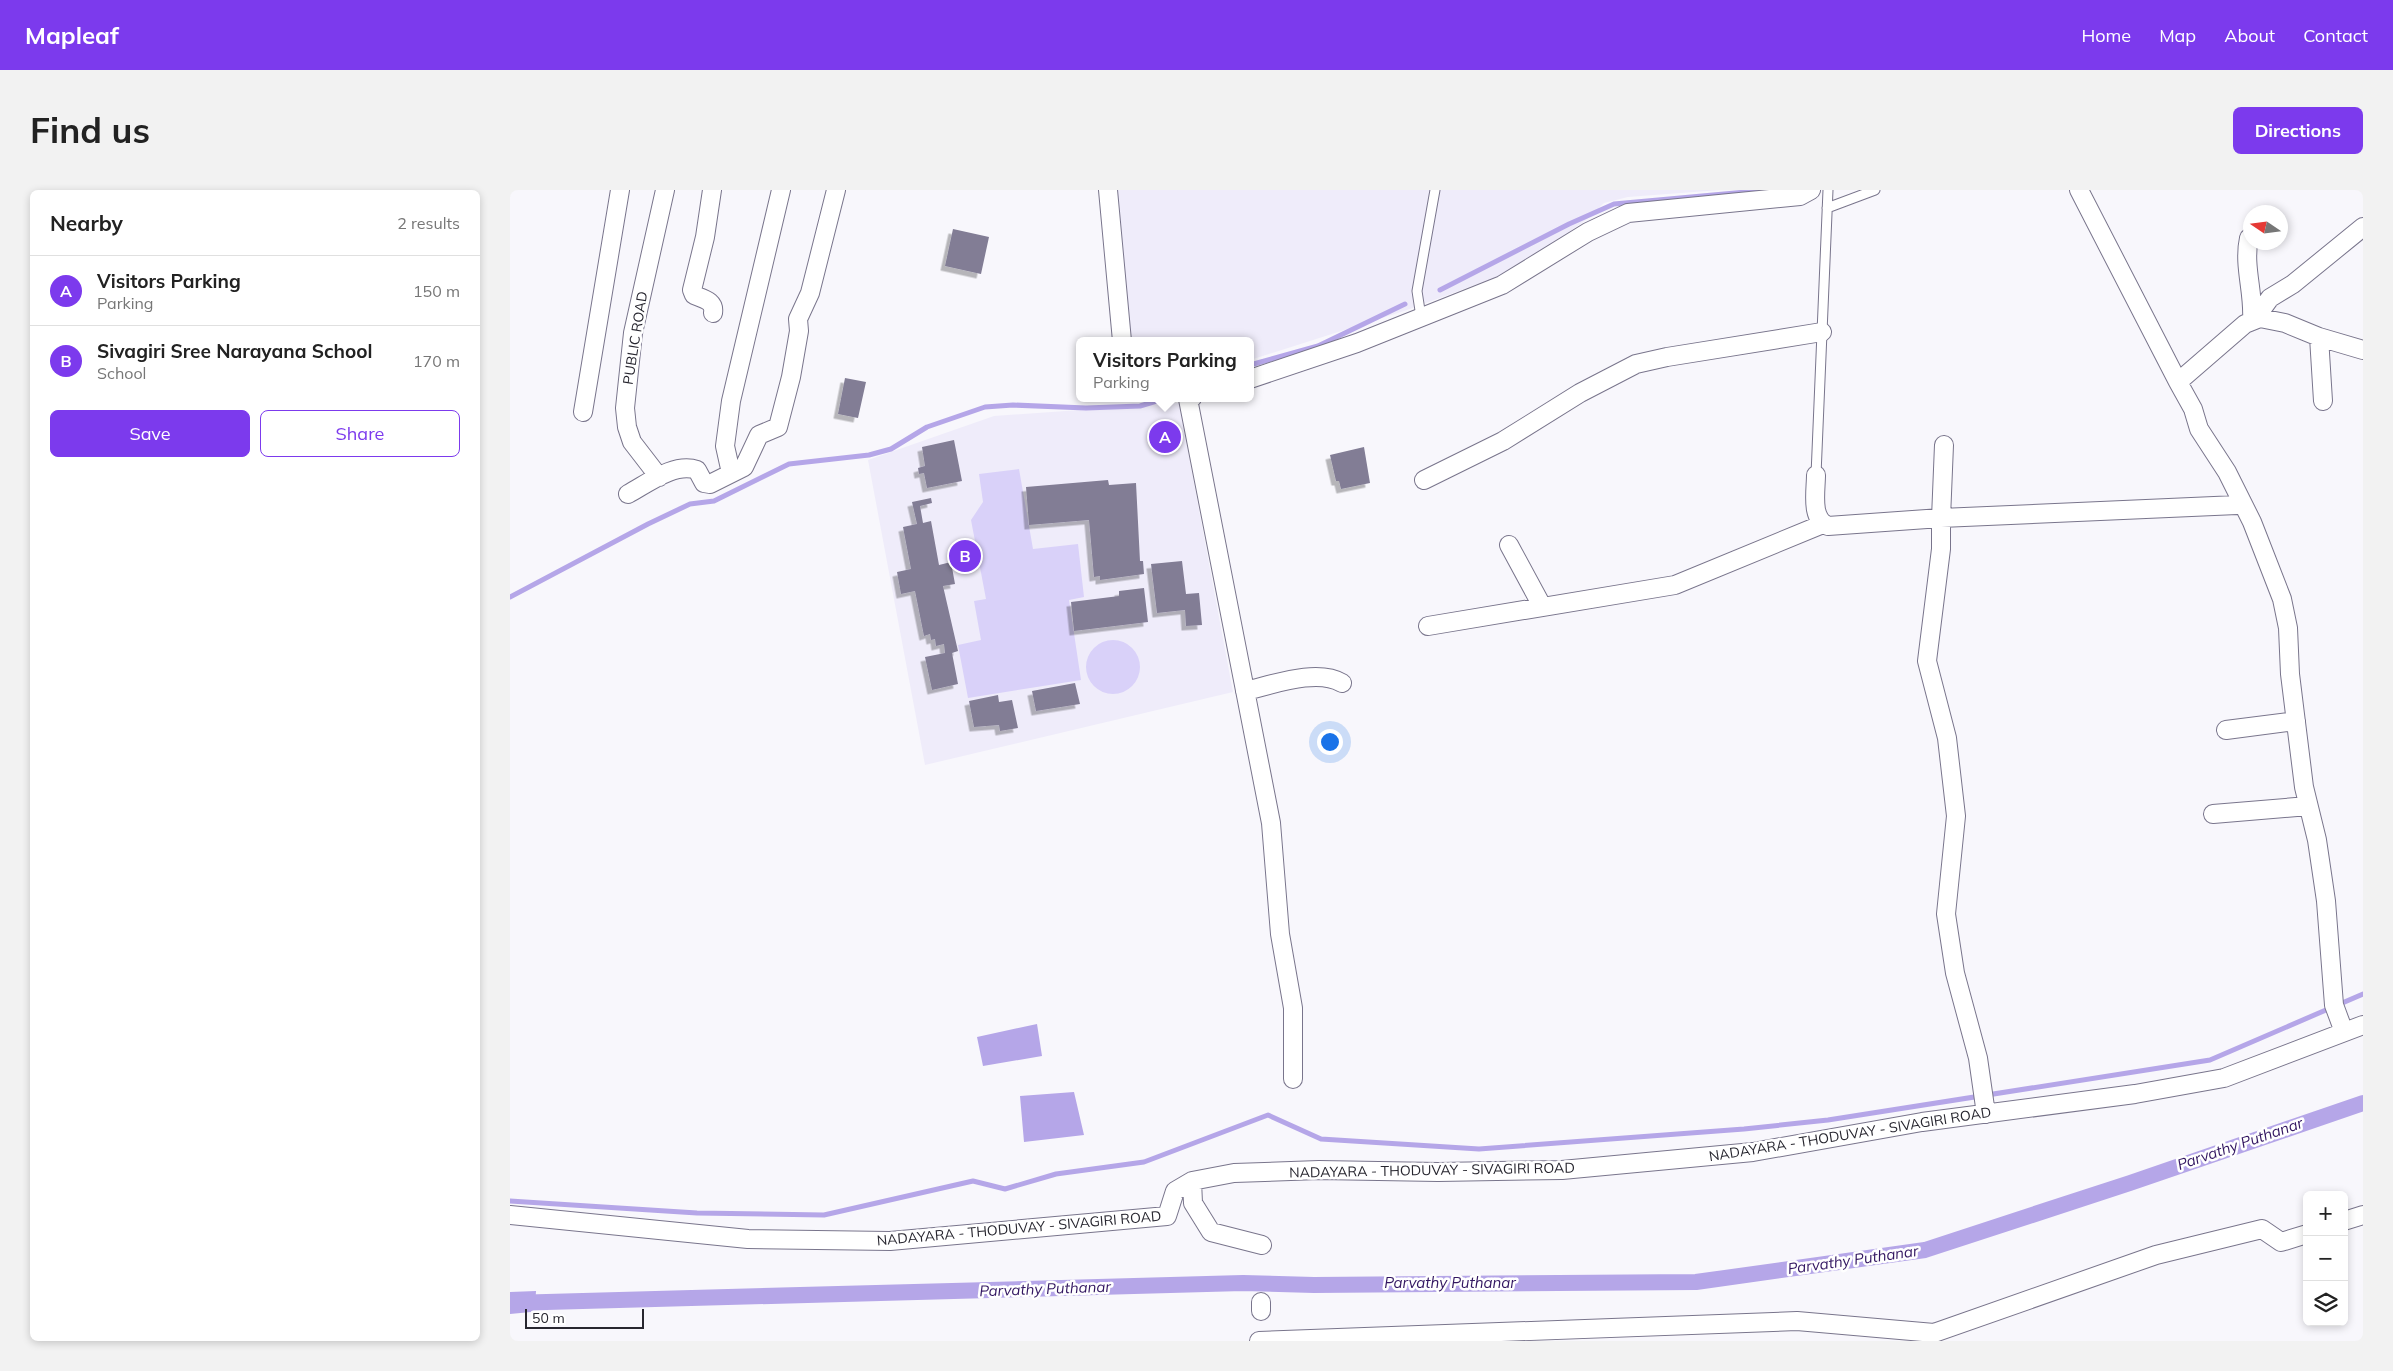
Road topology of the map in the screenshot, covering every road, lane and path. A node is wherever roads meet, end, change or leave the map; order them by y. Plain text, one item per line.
1 (620, 190) edge
2 (665, 190) edge
3 (712, 190) edge
4 (782, 190) edge
5 (836, 190) edge
6 (1108, 190) edge
7 (1435, 190) edge
8 (1811, 190) edge
9 (1828, 190) edge
10 (1875, 190) edge
11 (2078, 190) edge
12 (1827, 208) junction
13 (2363, 227) edge
14 (2247, 250) edge
15 (713, 313) dead end
16 (1421, 317) junction
17 (2253, 320) junction
18 (1822, 332) junction
19 (1122, 337) edge
20 (2319, 337) junction
21 (2363, 350) edge
22 (1254, 378) edge
23 (2178, 382) junction
24 (2323, 401) dead end
25 (1189, 402) edge
26 (583, 412) dead end
27 (1944, 445) dead end
28 (731, 474) junction
29 (1816, 475) joint
30 (659, 477) junction
31 (1424, 480) dead end
32 (628, 494) dead end
33 (2237, 505) dead end
34 (1941, 518) junction
35 (1823, 524) junction
36 (1509, 546) dead end
37 (1542, 606) junction
38 (1428, 626) dead end
39 (1342, 683) dead end
40 (1245, 691) junction
41 (2296, 721) junction
42 (2226, 730) dead end
43 (2308, 806) junction
44 (2213, 814) dead end
45 (2363, 1026) edge
46 (2344, 1032) junction
47 (1293, 1079) dead end
48 (1986, 1114) junction
49 (1192, 1181) junction
50 (2363, 1215) edge
51 (510, 1216) edge
52 (2348, 1220) edge
53 (2303, 1235) edge
54 (1262, 1245) dead end
55 (1259, 1341) edge

1 - 26 street
2 - 30 street, PUBLIC ROAD
3 - 15 street
4 - 28 street
5 - 28 street
6 - 19 street
7 - 16 lane
8 - 16 street
9 - 12 lane
10 - 12 lane
11 - 23 street
12 - 18 lane
13 - 17 street
14 - 17 street
16 - 22 street
17 - 20 street
17 - 23 street
18 - 29 lane
18 - 31 street
20 - 21 street
20 - 24 street
23 - 41 street
25 - 40 street
27 - 34 street
28 - 30 street
29 - 35 street
30 - 32 street
33 - 34 street
34 - 35 street
34 - 48 street
35 - 37 street
36 - 37 street
37 - 38 street
39 - 40 street
40 - 47 street
41 - 42 street
41 - 43 street
43 - 44 street
43 - 46 street
45 - 46 street, NADAYARA - THODUVAY - SIVAGIRI ROAD
46 - 48 street, NADAYARA - THODUVAY - SIVAGIRI ROAD
48 - 49 street, NADAYARA - THODUVAY - SIVAGIRI ROAD
49 - 51 street, NADAYARA - THODUVAY - SIVAGIRI ROAD
49 - 54 street
50 - 52 street
53 - 55 street

